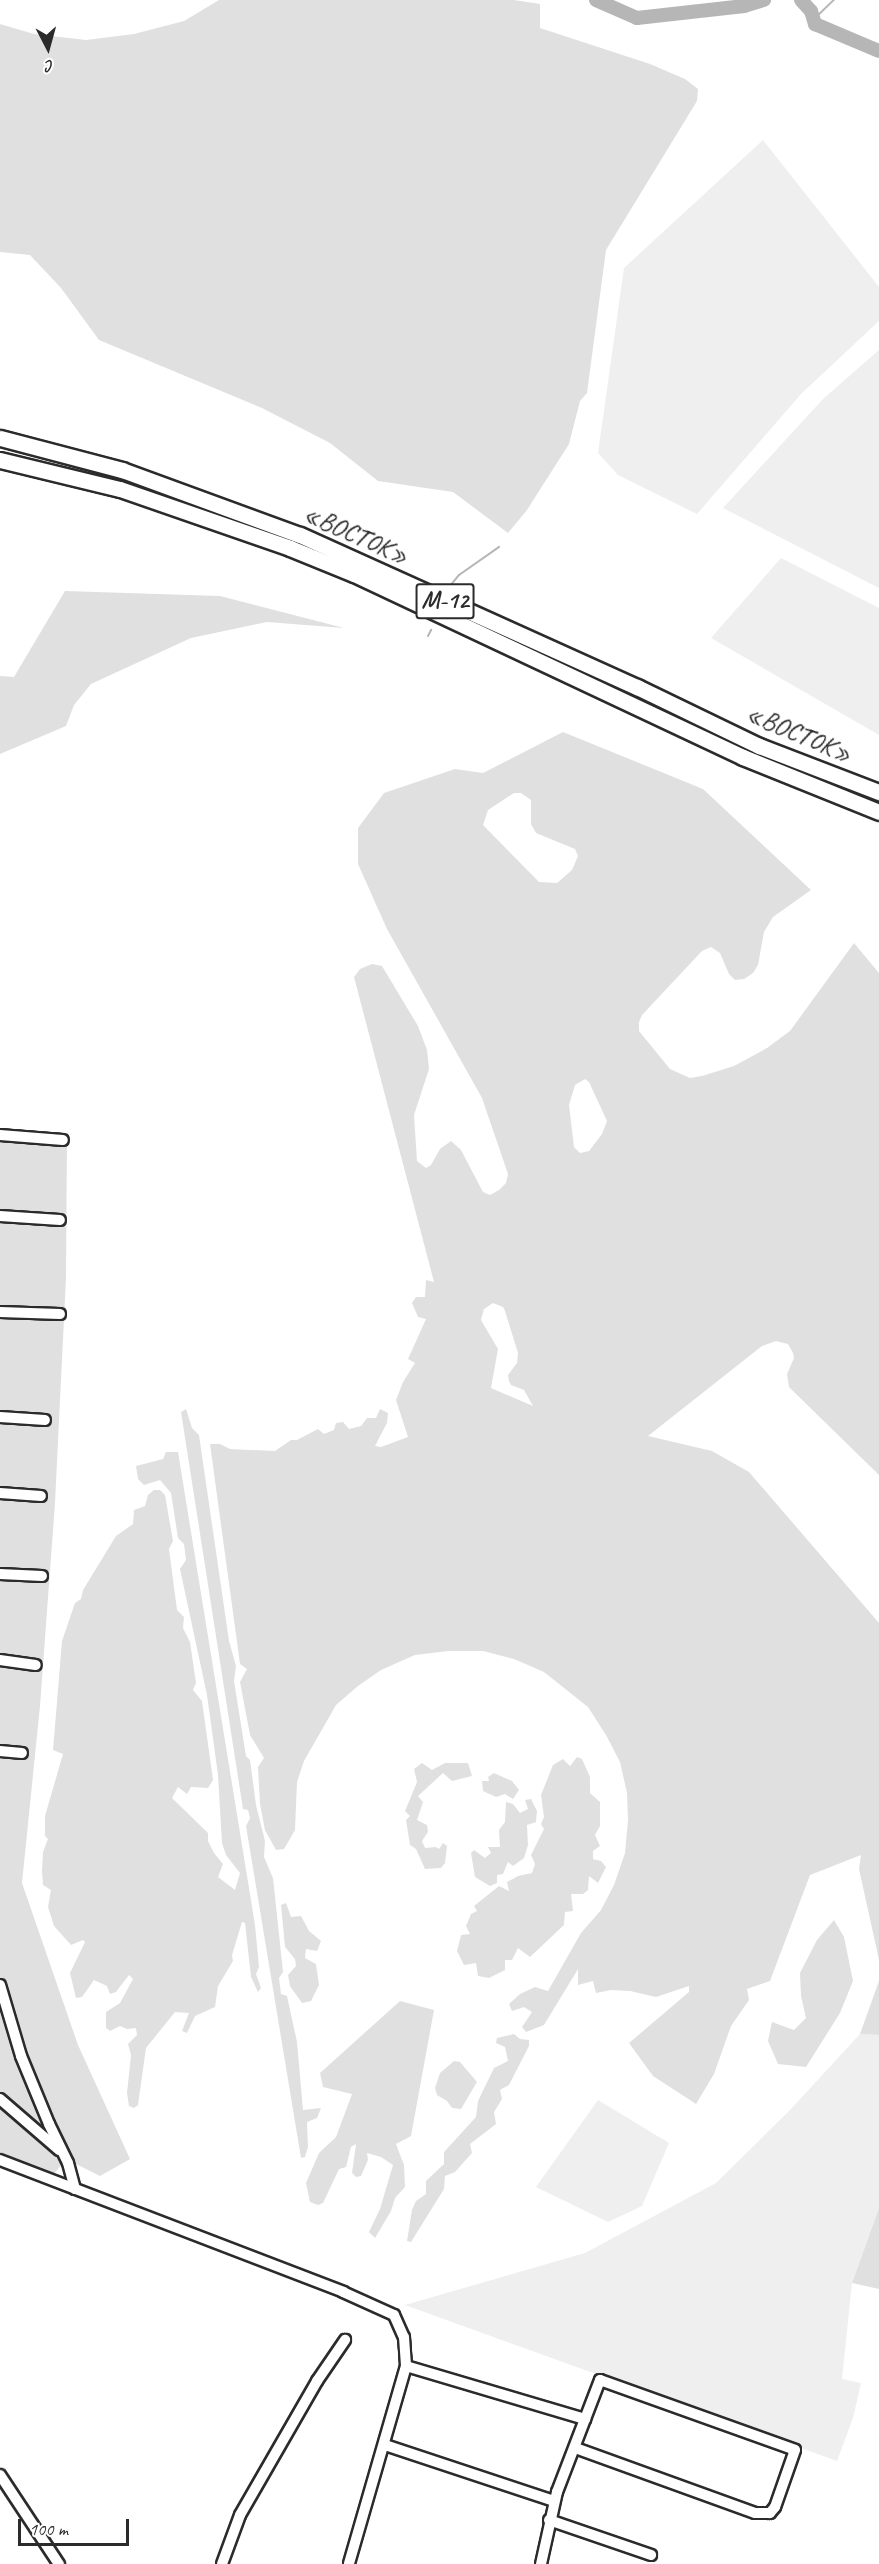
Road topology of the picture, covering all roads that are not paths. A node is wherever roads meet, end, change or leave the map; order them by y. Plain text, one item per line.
1 (0, 438) edge
2 (0, 459) edge
3 (879, 792) edge
4 (879, 812) edge
5 (0, 1135) edge
6 (63, 1140) dead end
7 (0, 1216) edge
8 (60, 1220) dead end
9 (0, 1312) edge
10 (60, 1314) dead end
11 (0, 1417) edge
12 (45, 1420) dead end
13 (0, 1493) edge
14 (41, 1496) dead end
15 (0, 1574) edge
16 (42, 1576) dead end
17 (0, 1660) edge
18 (36, 1665) dead end
19 (0, 1751) edge
20 (22, 1754) dead end
21 (0, 1985) edge
22 (0, 2098) edge
23 (64, 2154) junction
24 (0, 2160) edge
25 (75, 2189) junction
26 (345, 2340) dead end
27 (406, 2366) junction
28 (585, 2419) junction
29 (385, 2445) junction
30 (575, 2448) junction
31 (0, 2475) edge
32 (554, 2500) junction
33 (549, 2520) junction
34 (651, 2555) dead end
35 (59, 2564) edge
36 (222, 2564) edge
37 (349, 2564) edge
38 (541, 2564) edge

1 - 3 highway, «ВОСТОК» / М-12
2 - 4 highway, «ВОСТОК» / М-12
5 - 6 street
7 - 8 street
9 - 10 street
11 - 12 street
13 - 14 street
15 - 16 street
17 - 18 street
19 - 20 street
21 - 23 street
22 - 23 street
23 - 25 street
24 - 25 street
25 - 27 street
26 - 36 street
27 - 28 street
27 - 29 street
28 - 30 street
28 - 30 street
29 - 32 street
29 - 37 street
30 - 32 street
31 - 35 street
32 - 33 street
33 - 34 street
33 - 38 street

